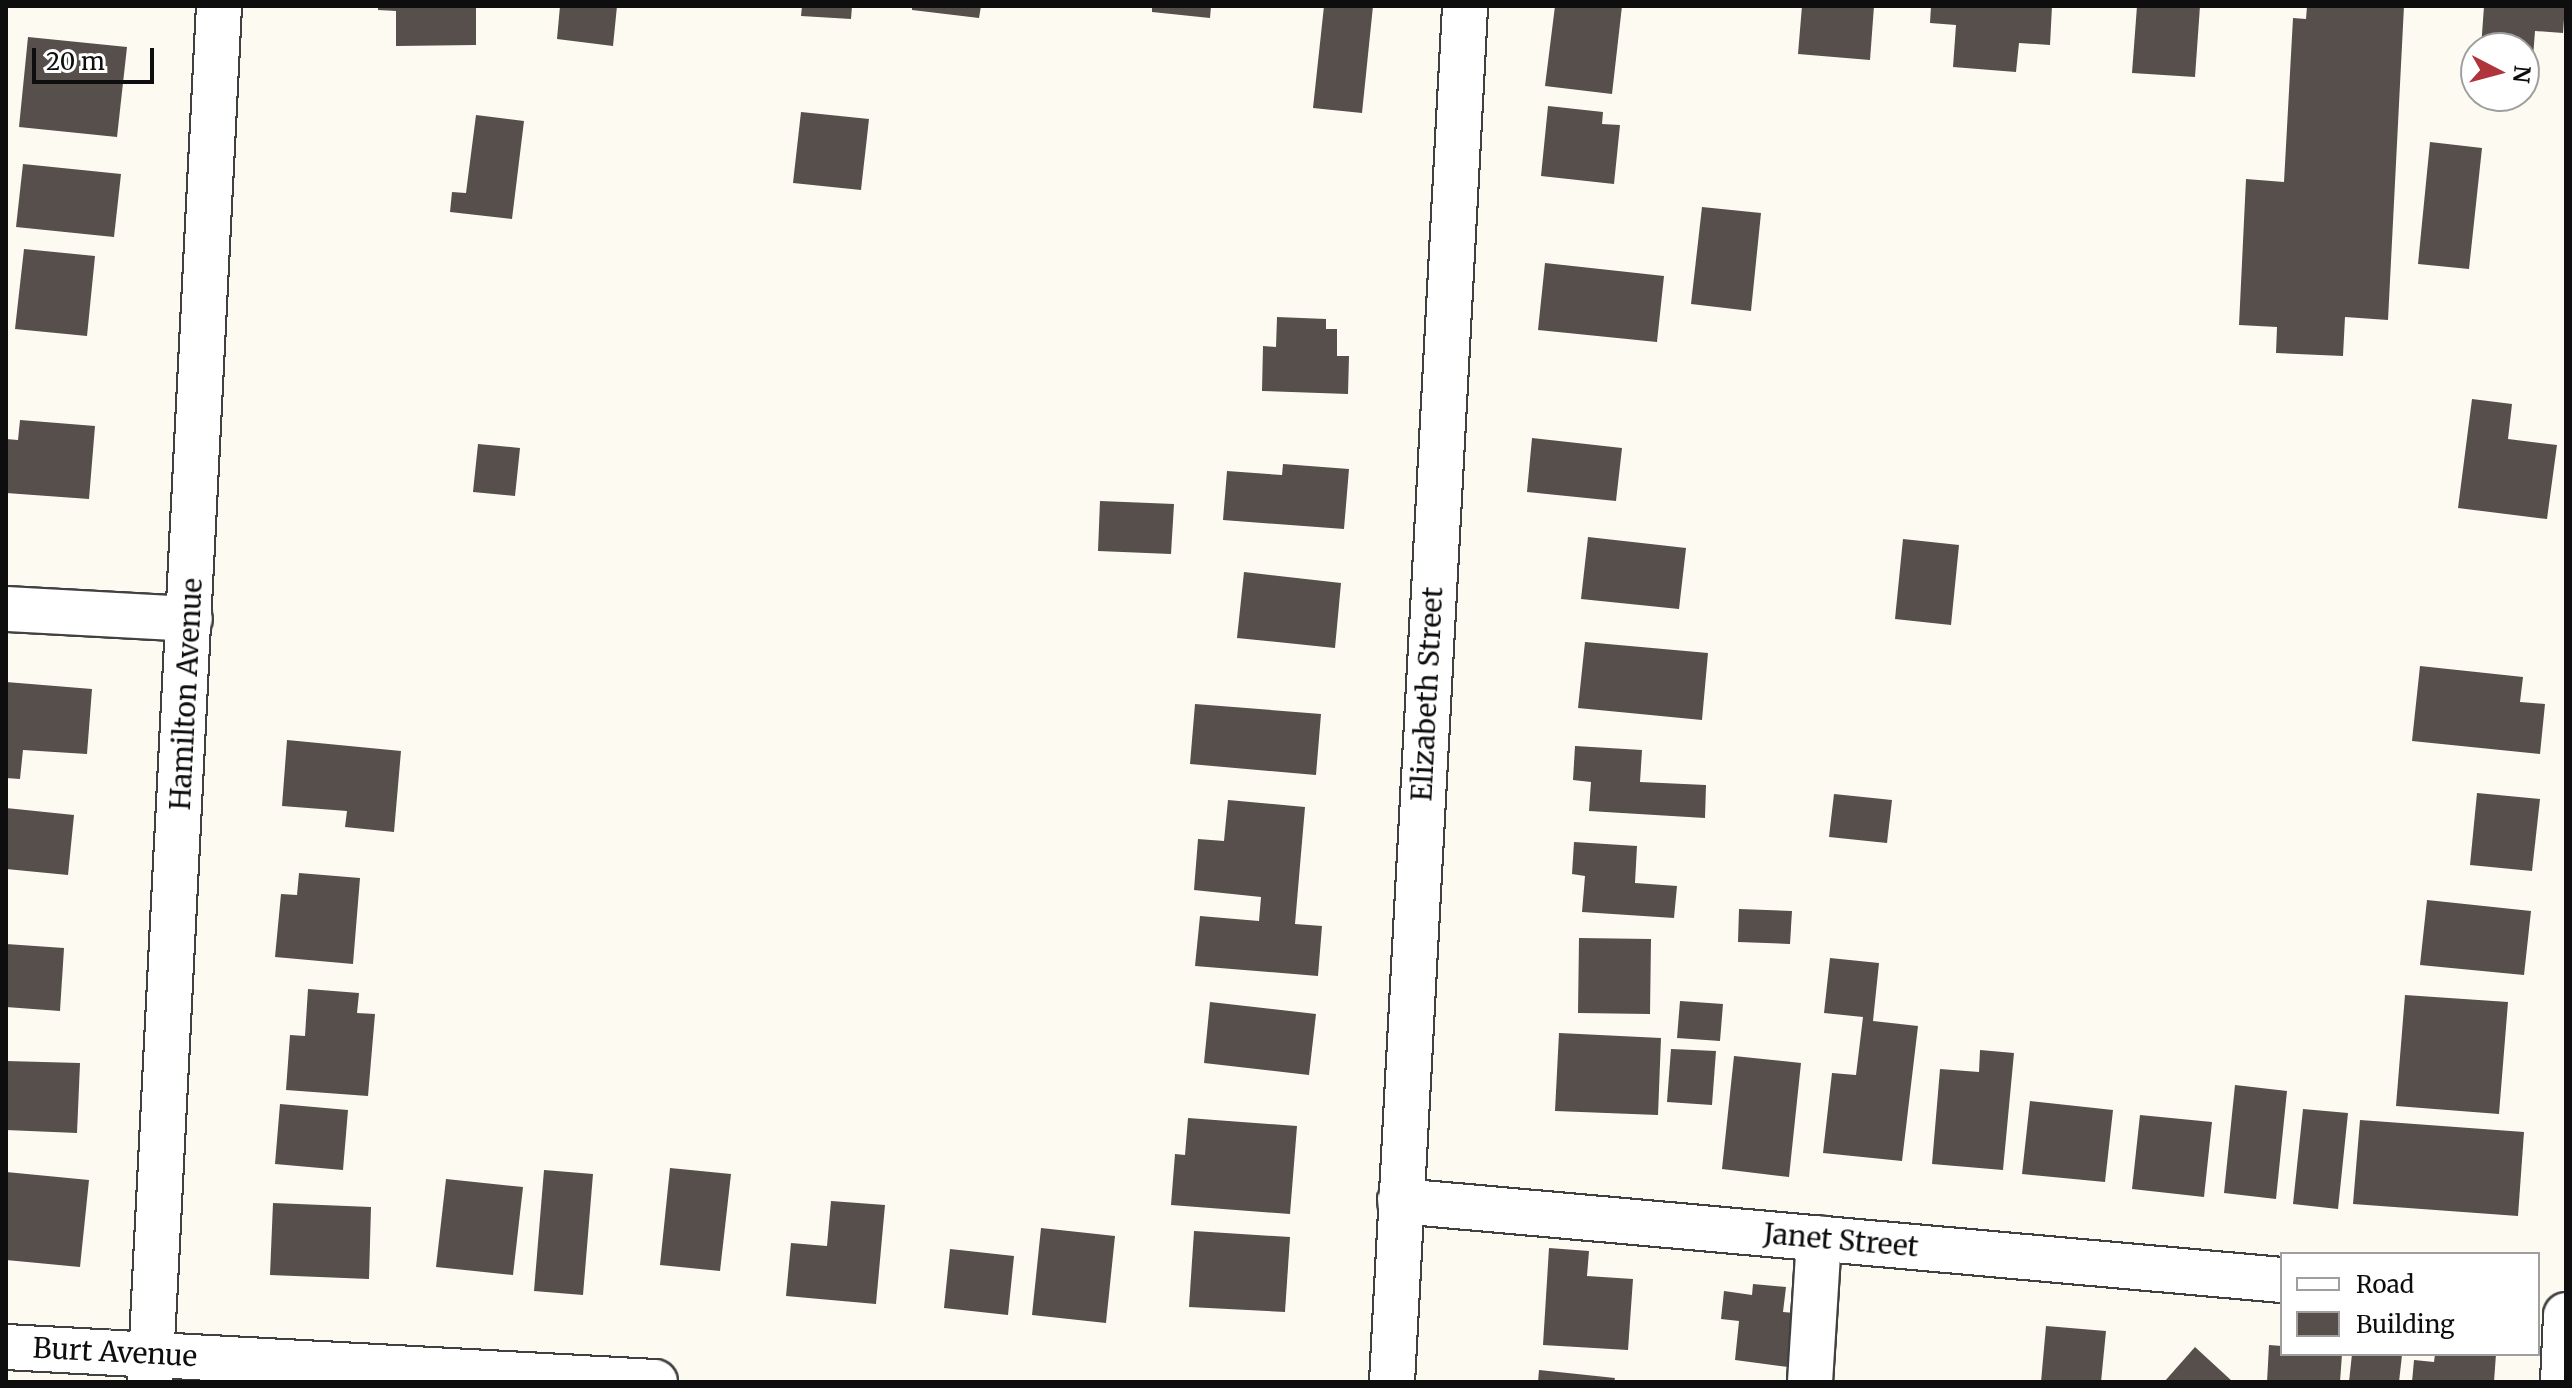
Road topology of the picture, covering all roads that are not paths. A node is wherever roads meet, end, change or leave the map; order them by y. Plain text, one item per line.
1 (219, 6) edge
2 (1465, 6) edge
3 (6, 609) edge
4 (190, 619) junction
5 (1400, 1201) junction
6 (1819, 1238) junction
7 (2280, 1280) edge
8 (2540, 1294) edge
9 (2566, 1295) edge
10 (2566, 1315) edge
11 (6, 1347) edge
12 (151, 1368) edge
13 (655, 1382) edge
14 (1392, 1382) edge
15 (1810, 1382) edge
16 (2563, 1382) edge

1 - 4 street, Hamilton Avenue
2 - 5 street, Elizabeth Street
3 - 4 street
4 - 12 street, Hamilton Avenue
5 - 6 street, Janet Street
5 - 14 street, Elizabeth Street
6 - 7 street, Janet Street
6 - 15 street
8 - 9 street
10 - 16 street
11 - 12 street, Burt Avenue
12 - 13 street, Burt Avenue

